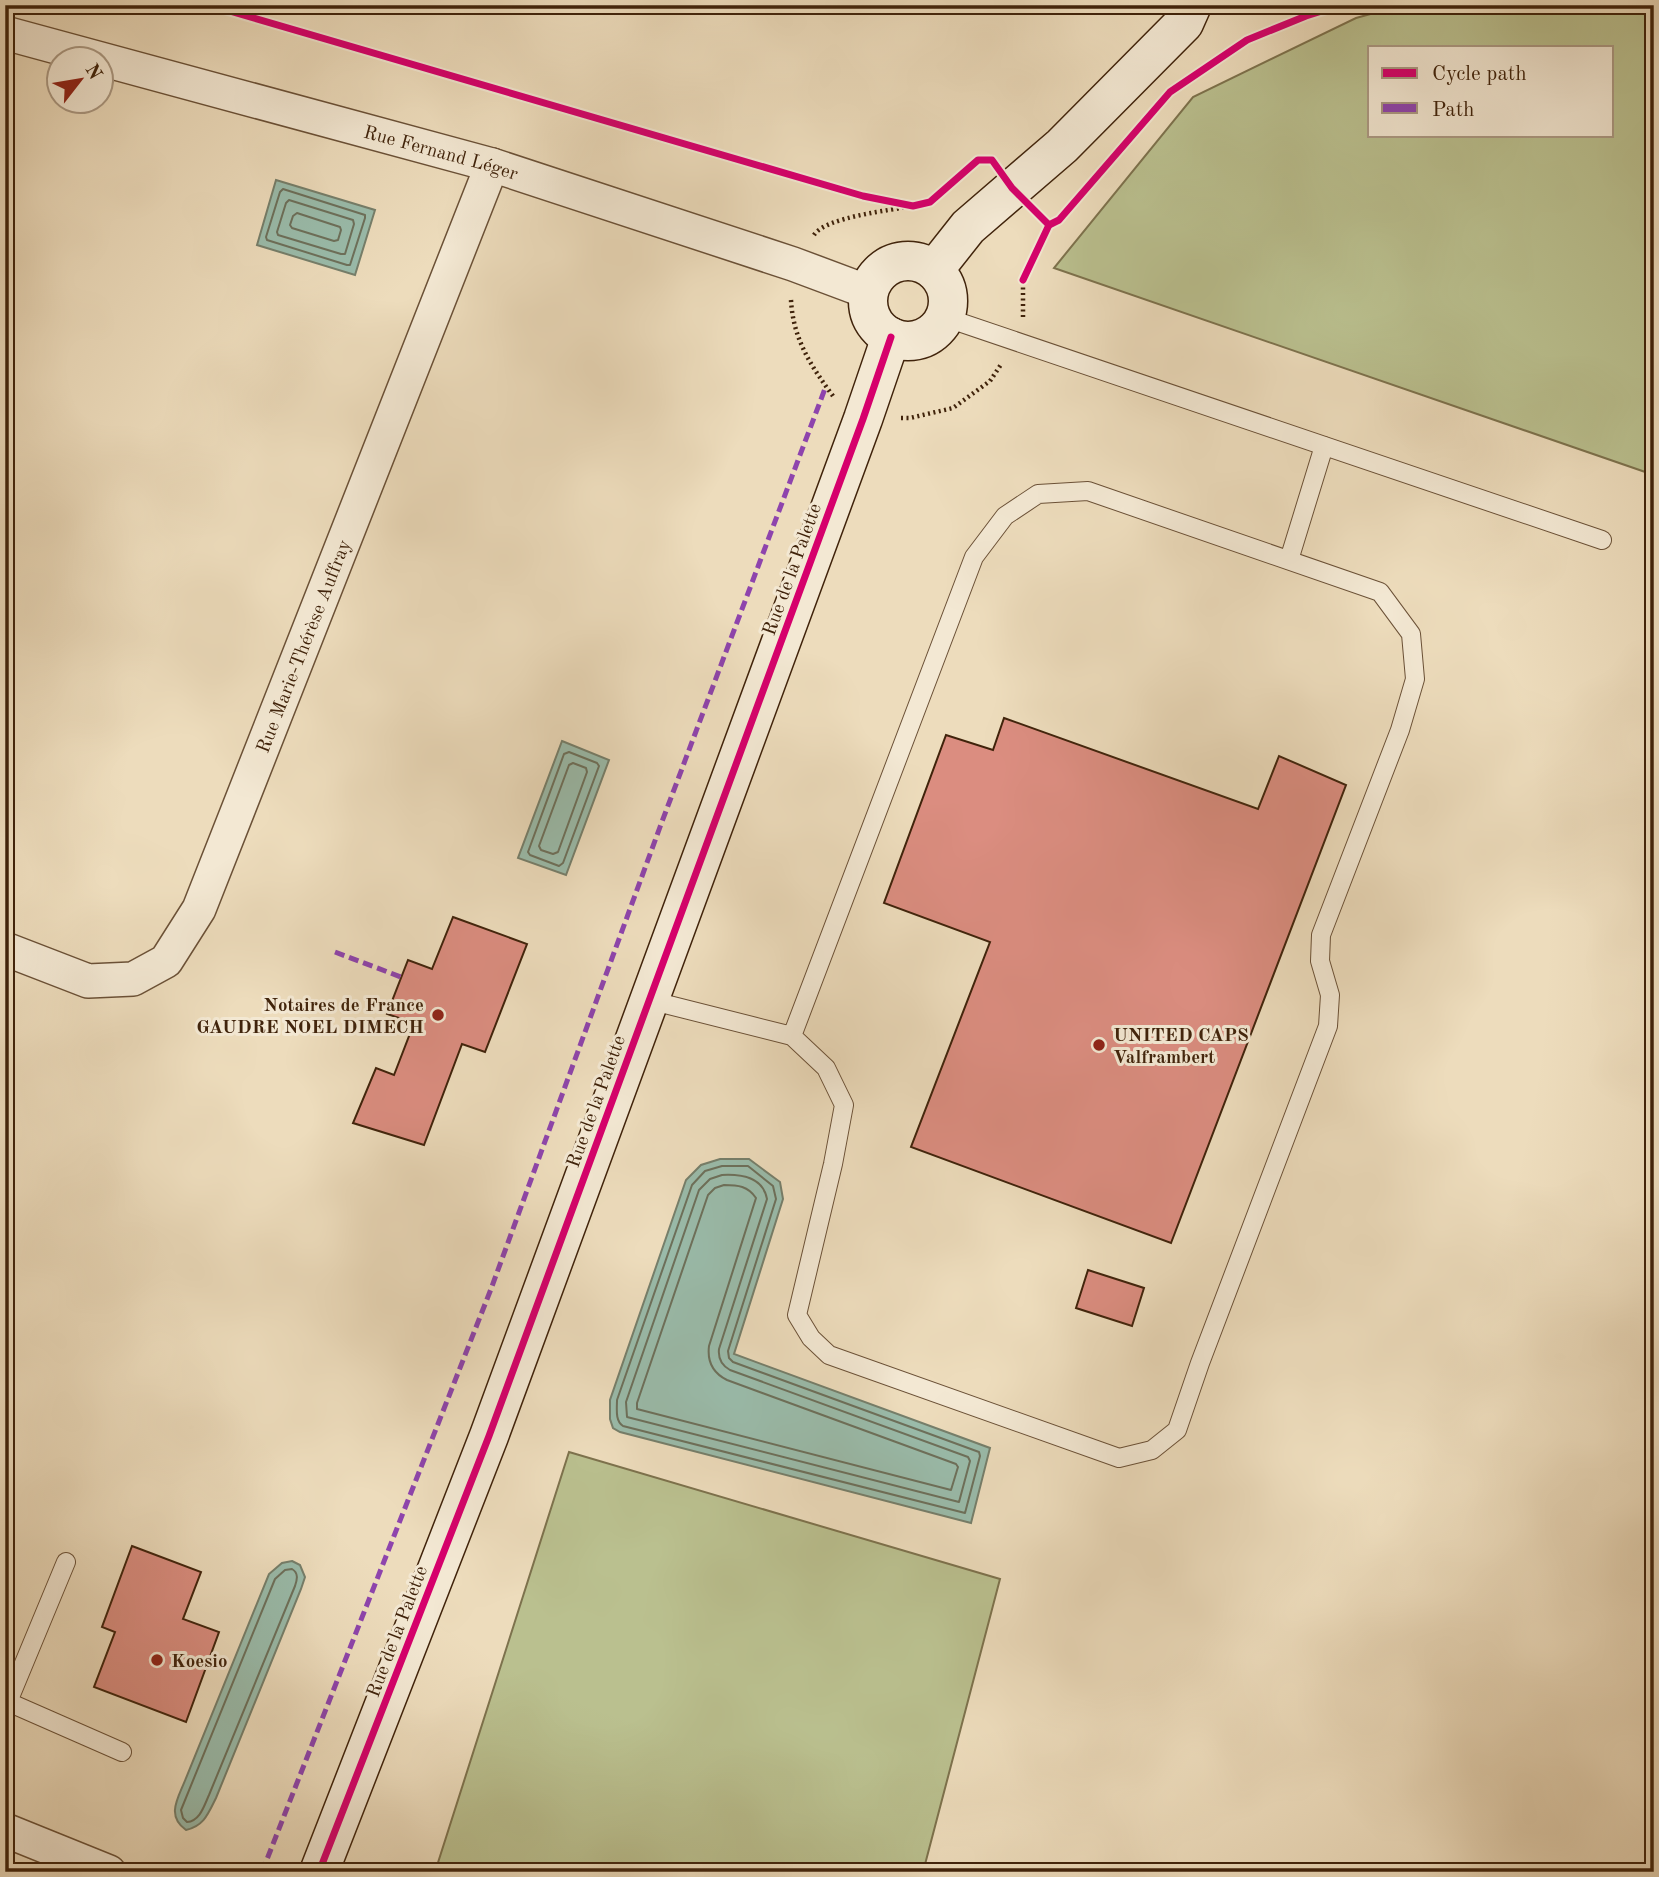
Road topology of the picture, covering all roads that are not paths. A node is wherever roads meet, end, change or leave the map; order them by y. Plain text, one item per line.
1 (1192, 5) edge
2 (5, 33) edge
3 (492, 165) junction
4 (934, 271) junction
5 (868, 292) junction
6 (944, 317) junction
7 (891, 337) junction
8 (1324, 446) junction
9 (1602, 540) dead end
10 (1289, 560) junction
11 (5, 949) edge
12 (649, 1000) junction
13 (792, 1036) junction
14 (66, 1563) dead end
15 (7, 1705) edge
16 (122, 1752) dead end
17 (5, 1830) edge
18 (109, 1872) edge
19 (319, 1872) edge

1 - 4 street
2 - 3 street, Rue Fernand Léger
3 - 5 street, Rue Fernand Léger
3 - 11 street, Rue Marie-Thérèse Auffray
4 - 5 street
4 - 6 street
5 - 7 street
6 - 7 street
6 - 8 lane
7 - 12 street, Rue de la Palette
8 - 9 lane
8 - 10 lane
10 - 13 lane
10 - 13 lane
12 - 13 lane
12 - 19 street, Rue de la Palette
14 - 15 lane
15 - 16 lane
17 - 18 street

